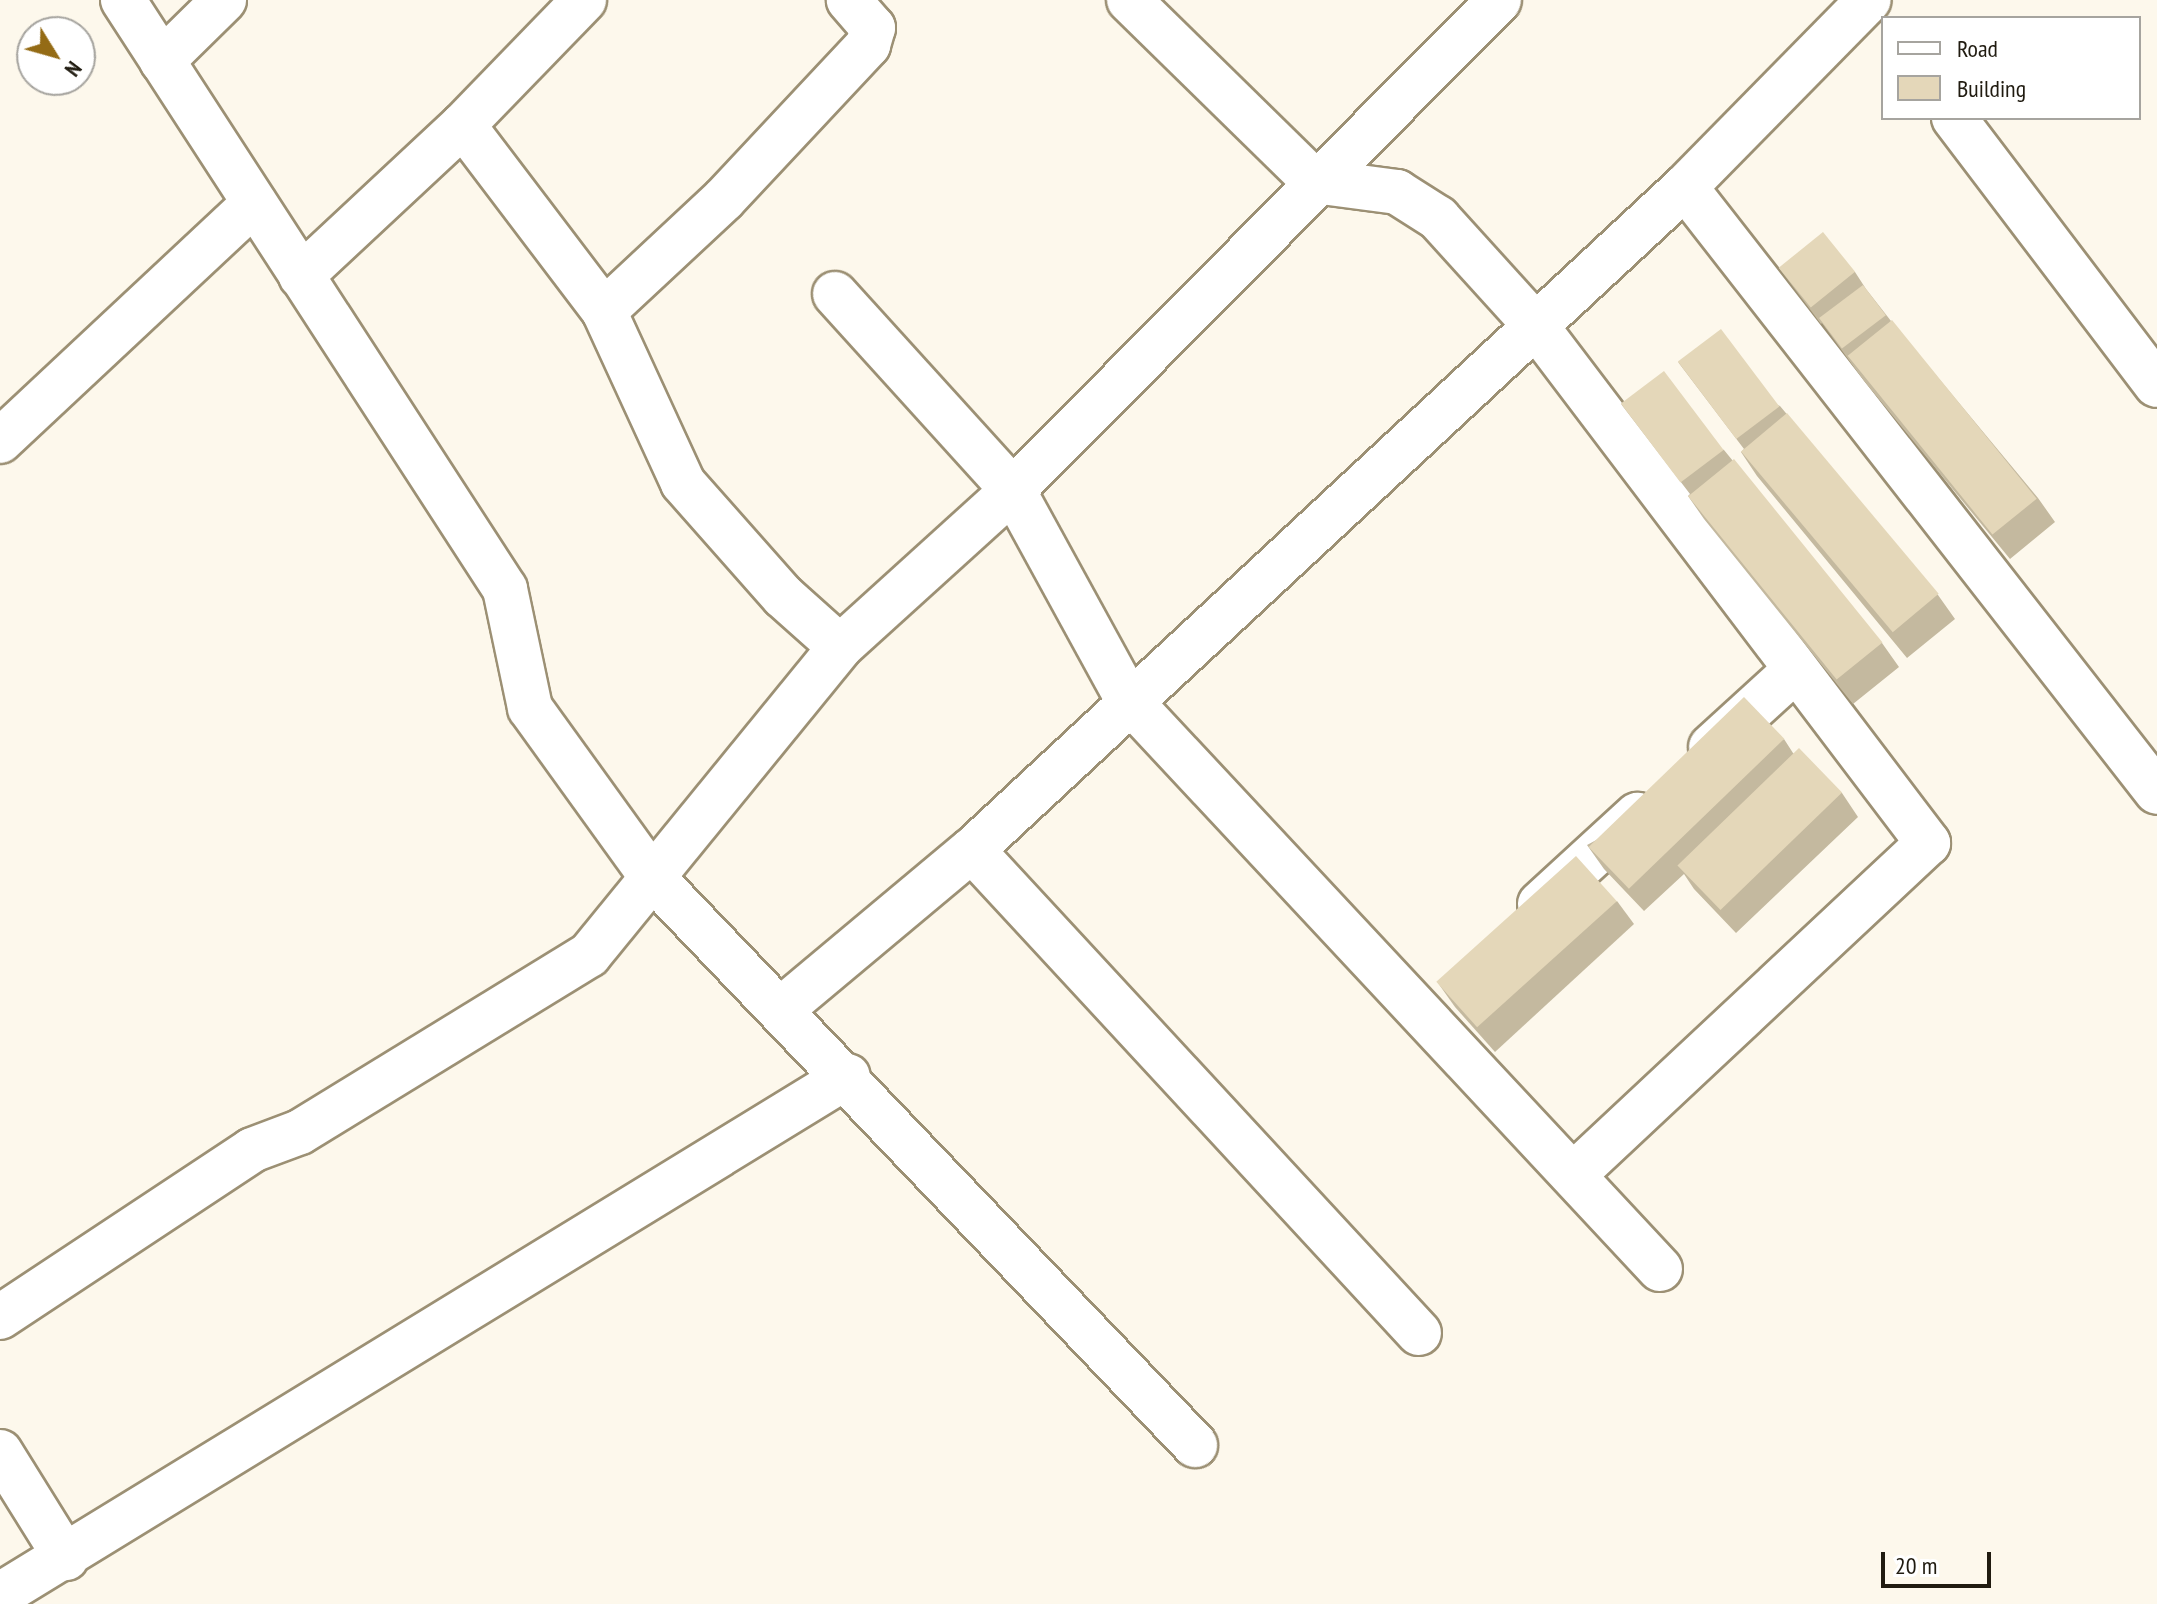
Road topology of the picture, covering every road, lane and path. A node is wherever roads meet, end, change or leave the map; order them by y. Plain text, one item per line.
1 (123, 0) edge
2 (224, 0) edge
3 (584, 0) edge
4 (849, 0) edge
5 (1129, 0) edge
6 (1499, 0) edge
7 (1870, 7) edge
8 (162, 61) junction
9 (1956, 120) edge
10 (463, 125) junction
11 (1314, 181) junction
12 (1685, 187) junction
13 (254, 203) junction
14 (301, 276) junction
15 (835, 294) dead end
16 (604, 311) junction
17 (1536, 326) junction
18 (2157, 385) edge
19 (0, 441) edge
20 (1013, 490) junction
21 (840, 647) junction
22 (1792, 673) junction
23 (1127, 698) junction
24 (2157, 792) edge
25 (972, 850) junction
26 (652, 877) junction
27 (1503, 937) edge
28 (1457, 980) edge
29 (784, 1007) junction
30 (1422, 1011) junction
31 (848, 1076) junction
32 (1573, 1175) junction
33 (1660, 1269) dead end
34 (0, 1317) edge
35 (1419, 1333) dead end
36 (1195, 1445) dead end
37 (0, 1452) edge
38 (66, 1558) junction
39 (0, 1595) edge

1 - 8 street
2 - 8 street
3 - 10 street
4 - 16 street
5 - 11 street
6 - 11 street
7 - 12 street
8 - 13 street
9 - 18 street
10 - 14 street
10 - 16 street
11 - 17 street
11 - 20 street
12 - 17 street
12 - 24 street
13 - 14 street
13 - 19 street
14 - 26 street
15 - 20 street
16 - 21 street
17 - 22 street
17 - 23 street
20 - 21 street
20 - 23 street
21 - 26 street
22 - 27 street
22 - 32 street
23 - 25 street
23 - 30 street
25 - 29 street
25 - 35 street
26 - 29 street
26 - 34 street
28 - 30 street
29 - 31 street
30 - 32 street
31 - 36 street
31 - 38 street
32 - 33 street
37 - 38 street
38 - 39 street

